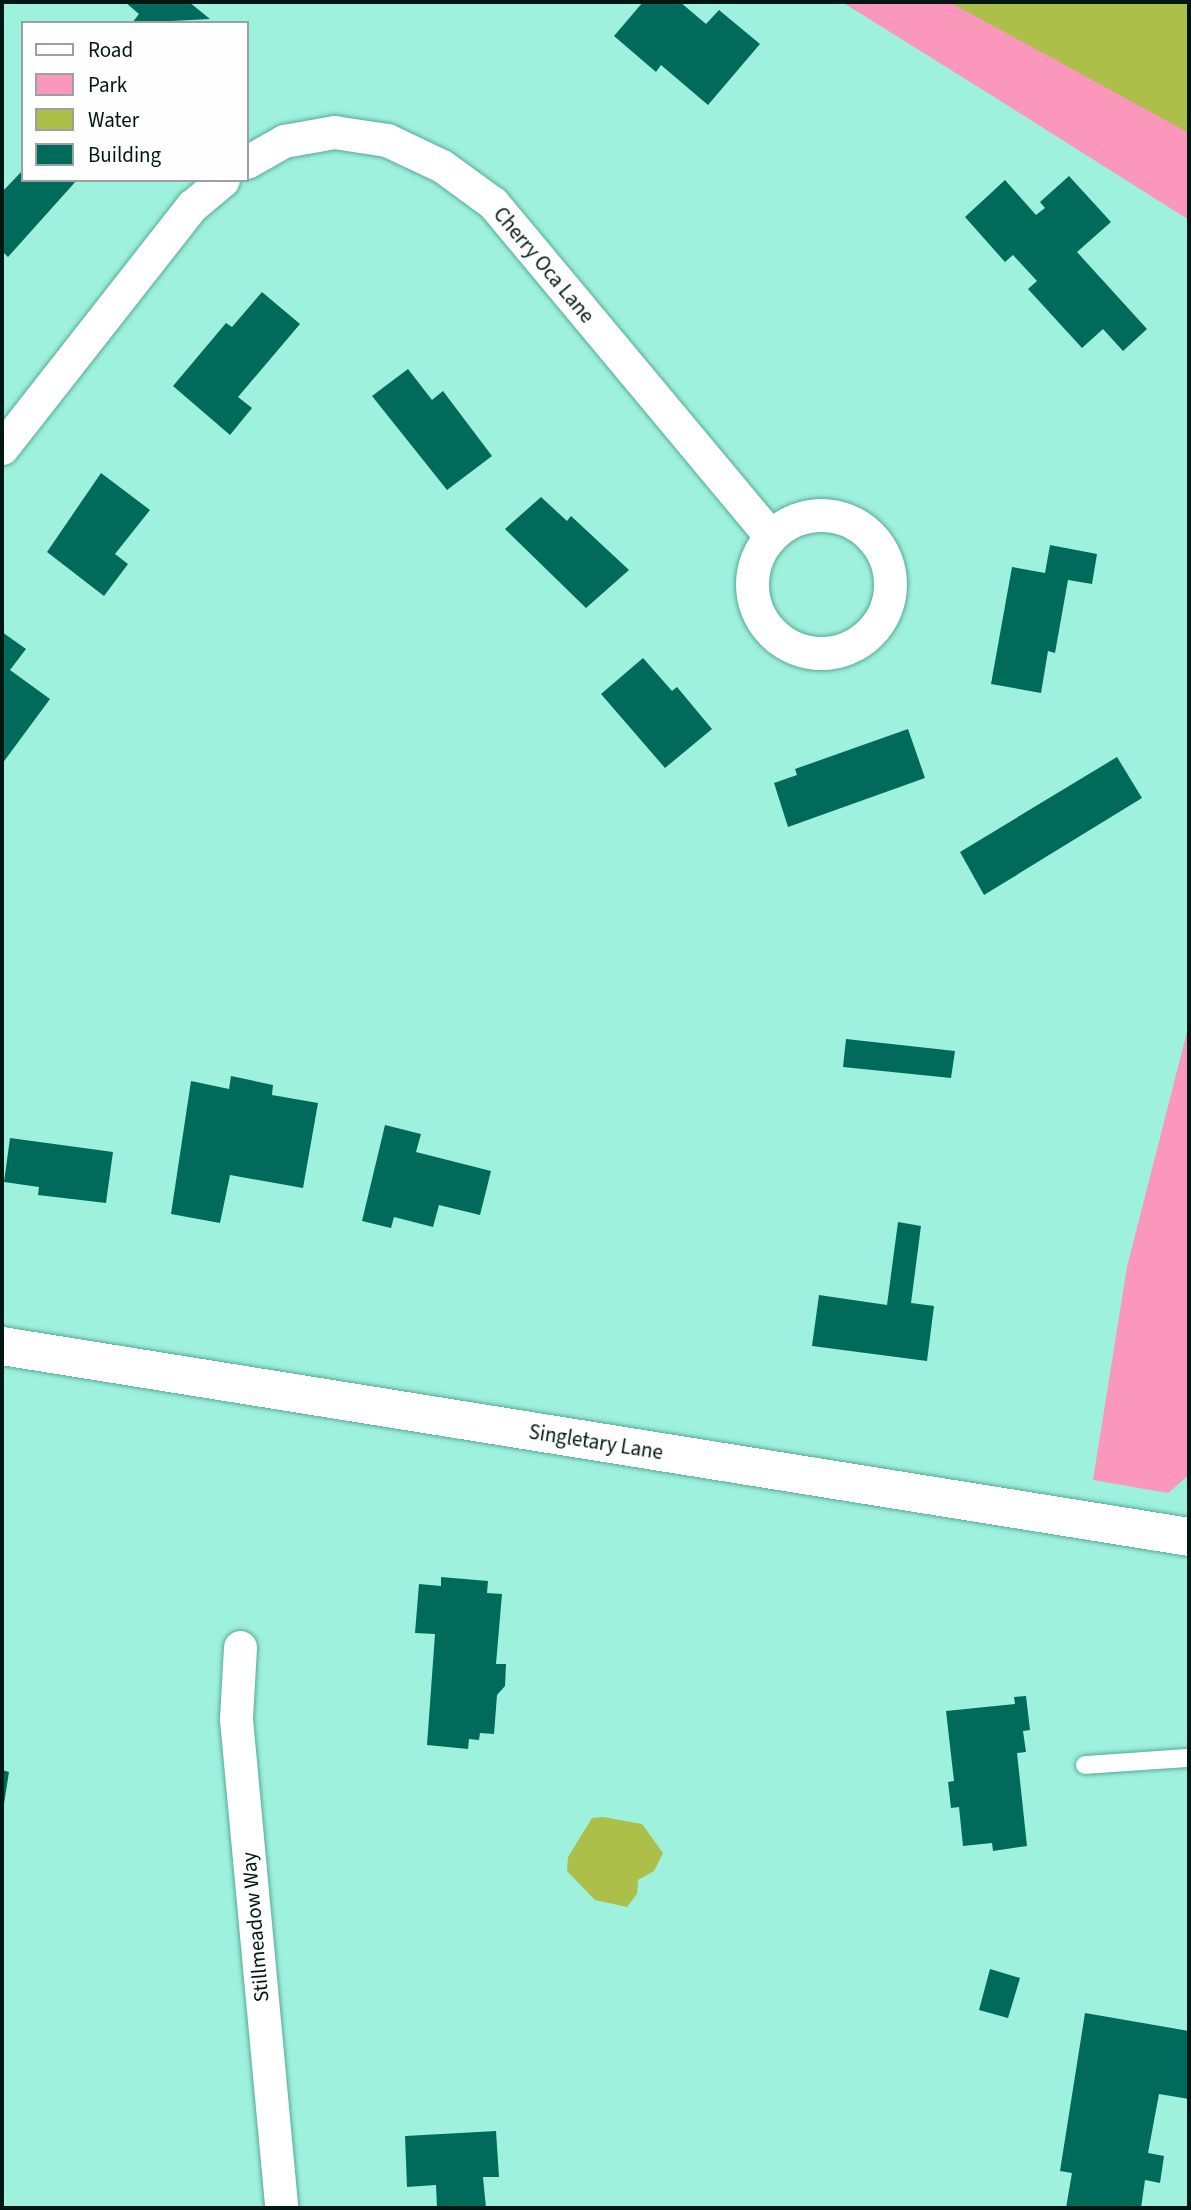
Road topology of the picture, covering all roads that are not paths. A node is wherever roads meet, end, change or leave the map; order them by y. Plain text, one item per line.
1 (248, 161) edge
2 (221, 182) edge
3 (2, 448) edge
4 (770, 536) junction
5 (2, 1346) edge
6 (1189, 1537) edge
7 (240, 1647) dead end
8 (1189, 1758) edge
9 (1085, 1765) dead end
10 (281, 2208) edge

1 - 4 street, Cherry Oca Lane
2 - 3 street
4 - 4 street
5 - 6 street, Singletary Lane
7 - 10 street, Stillmeadow Way
8 - 9 lane

